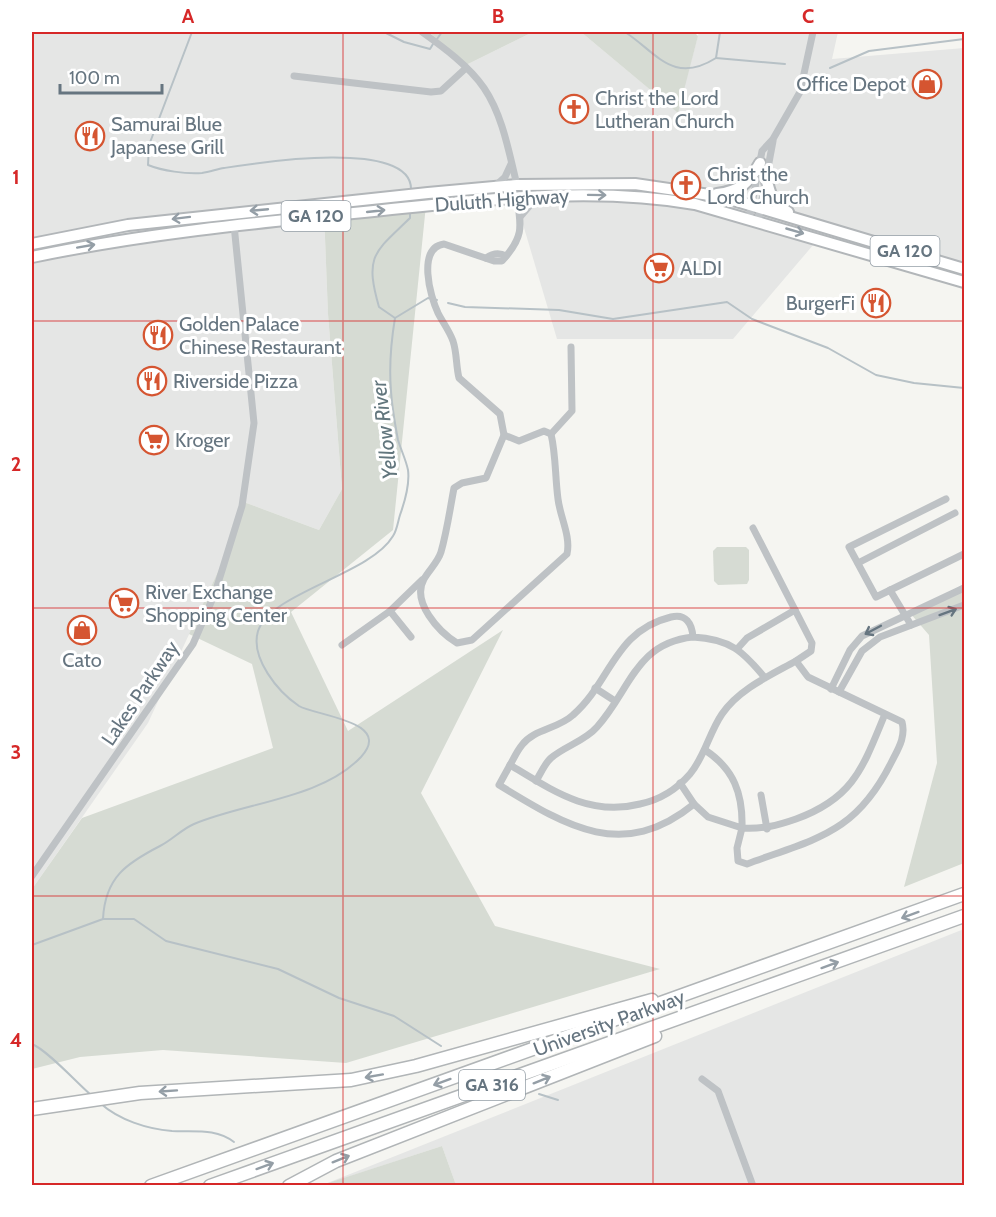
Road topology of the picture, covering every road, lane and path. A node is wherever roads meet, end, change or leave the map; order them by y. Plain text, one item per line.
1 (422, 32) edge
2 (813, 32) edge
3 (466, 68) junction
4 (294, 76) dead end
5 (773, 139) junction
6 (760, 163) junction
7 (511, 164) junction
8 (766, 177) junction
9 (582, 183) junction
10 (517, 185) junction
11 (494, 187) junction
12 (709, 195) junction
13 (538, 196) junction
14 (517, 199) junction
15 (448, 204) junction
16 (756, 207) junction
17 (520, 217) junction
18 (754, 220) junction
19 (804, 221) junction
20 (234, 225) junction
21 (75, 234) junction
22 (32, 238) edge
23 (32, 244) edge
24 (32, 257) edge
25 (964, 269) edge
26 (964, 282) edge
27 (571, 347) dead end
28 (504, 434) junction
29 (551, 434) junction
30 (946, 499) dead end
31 (955, 513) dead end
32 (753, 528) dead end
33 (964, 554) edge
34 (858, 563) junction
35 (422, 580) junction
36 (964, 588) edge
37 (890, 590) junction
38 (964, 606) edge
39 (390, 610) junction
40 (795, 610) junction
41 (904, 615) junction
42 (911, 625) junction
43 (411, 637) dead end
44 (693, 637) junction
45 (342, 645) dead end
46 (738, 648) junction
47 (796, 661) junction
48 (765, 678) junction
49 (595, 688) junction
50 (831, 689) junction
51 (839, 692) junction
52 (615, 701) junction
53 (885, 714) junction
54 (705, 750) junction
55 (510, 765) junction
56 (536, 781) junction
57 (680, 783) junction
58 (761, 795) dead end
59 (694, 804) junction
60 (742, 828) junction
61 (767, 830) junction
62 (32, 876) edge
63 (964, 894) edge
64 (964, 916) edge
65 (714, 985) junction
66 (775, 985) junction
67 (702, 1079) dead end
68 (32, 1109) edge
69 (152, 1185) edge
70 (210, 1185) edge
71 (289, 1185) edge
72 (753, 1185) edge

1 - 3 street
2 - 5 street
3 - 4 street
3 - 7 street
5 - 6 street
5 - 8 street
6 - 12 main road
6 - 16 street
7 - 10 street
7 - 11 street
8 - 16 street
8 - 19 main road
9 - 10 main road, Duluth Highway / GA 120
9 - 12 main road, Duluth Highway / GA 120
9 - 14 main road
10 - 11 main road, Duluth Highway / GA 120
10 - 15 main road
11 -> 21 main road, Duluth Highway / GA 120
12 - 16 main road, Duluth Highway / GA 120
13 - 14 main road, Duluth Highway / GA 120
13 - 17 street
13 -> 18 main road, Duluth Highway / GA 120
14 - 15 main road, Duluth Highway / GA 120
14 - 17 street
20 -> 15 main road, Duluth Highway / GA 120
16 - 18 street
16 - 19 main road, Duluth Highway / GA 120
17 - 28 street
18 -> 26 main road, Duluth Highway / GA 120
19 - 25 main road, Duluth Highway / GA 120
24 -> 20 main road, Duluth Highway / GA 120
20 - 62 street, Lakes Parkway
21 - 22 main road
21 - 23 main road, Duluth Highway / GA 120
27 - 29 street
28 - 29 street
28 - 35 street
29 - 35 street
30 - 34 street
31 - 34 street
32 - 40 street
33 - 37 street
34 - 37 street
35 - 39 street
36 - 41 street
37 - 41 street
42 -> 38 street
39 - 43 street
39 - 45 street
40 - 46 street
40 - 47 street
41 - 42 street
41 -> 50 street
42 - 51 street
44 - 46 street
44 - 49 street
44 - 52 street
46 - 48 street
47 - 48 street
47 - 50 street
48 - 54 street
49 - 52 street
49 - 55 street
50 - 51 street
51 - 53 street
52 - 56 street
53 - 60 street
53 - 61 street
54 - 57 street
54 - 60 street
55 - 56 street
55 - 59 street
56 - 57 street
57 - 59 street
58 - 61 street
59 - 60 street
60 - 61 street
63 -> 65 highway, University Parkway / GA 316
66 -> 64 highway, University Parkway / GA 316
65 -> 68 highway
65 -> 69 highway, University Parkway / GA 316
70 -> 66 highway, University Parkway / GA 316
71 -> 66 highway
67 - 72 street

